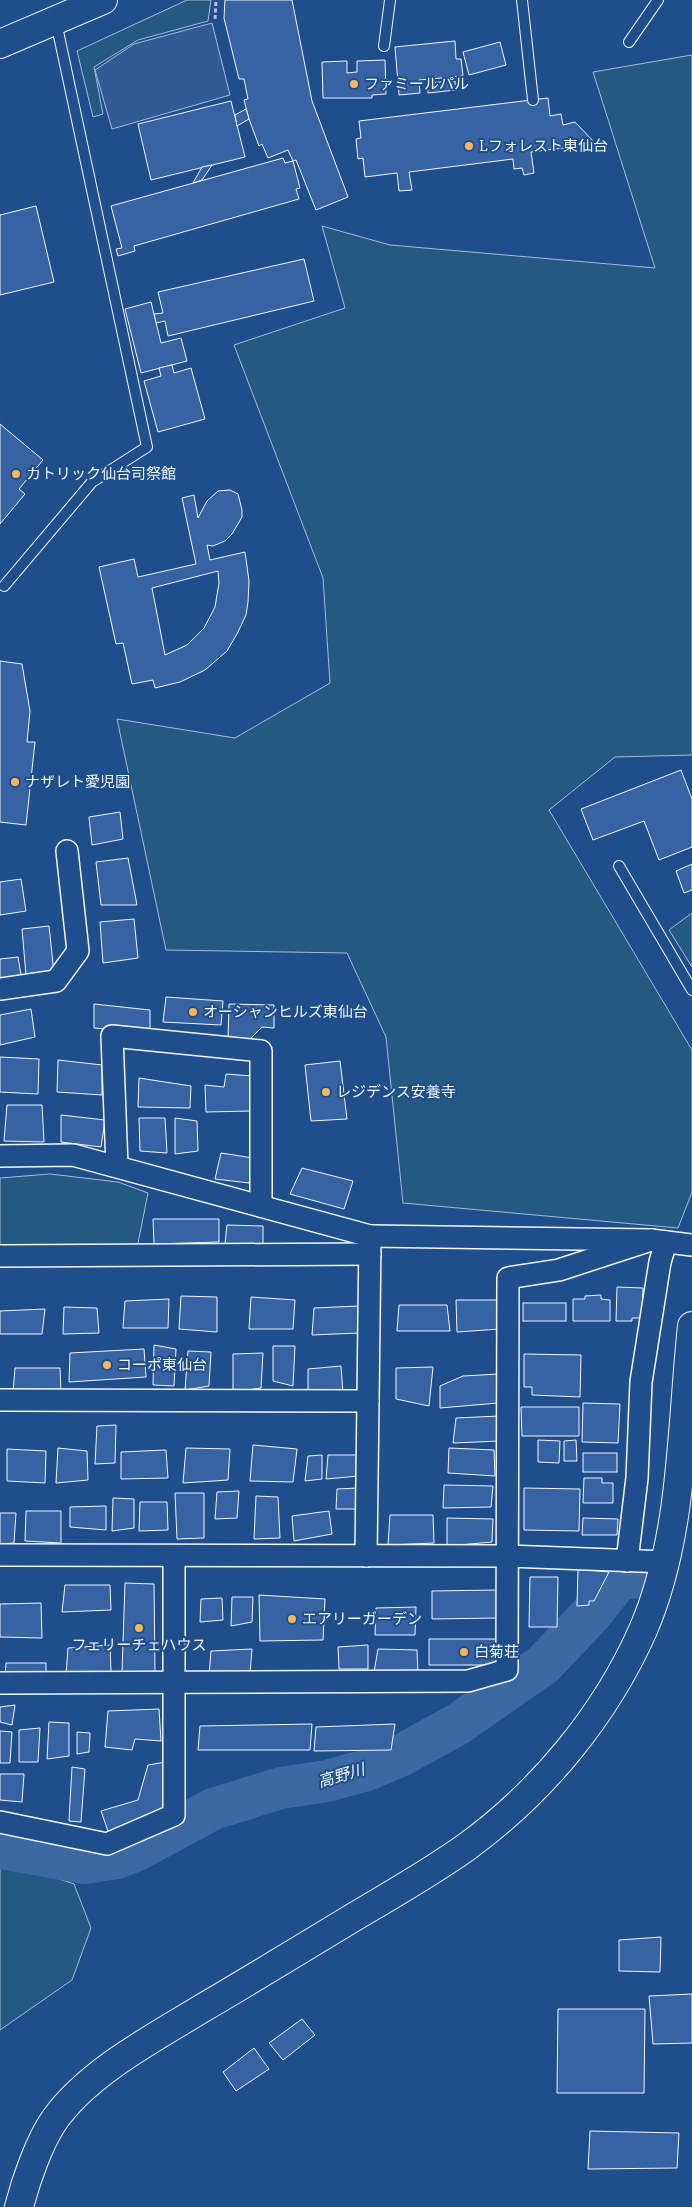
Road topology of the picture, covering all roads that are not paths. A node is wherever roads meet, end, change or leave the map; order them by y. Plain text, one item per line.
1 (103, 0) edge
2 (390, 0) edge
3 (522, 0) edge
4 (658, 0) edge
5 (56, 21) junction
6 (629, 42) dead end
7 (0, 44) edge
8 (384, 46) dead end
9 (533, 100) dead end
10 (4, 586) dead end
11 (67, 851) dead end
12 (619, 866) dead end
13 (0, 989) edge
14 (692, 990) edge
15 (0, 1156) edge
16 (117, 1166) junction
17 (262, 1206) junction
18 (658, 1241) junction
19 (370, 1245) junction
20 (692, 1245) edge
21 (0, 1256) edge
22 (692, 1326) edge
23 (0, 1400) edge
24 (368, 1401) junction
25 (685, 1481) edge
26 (0, 1555) edge
27 (174, 1556) junction
28 (366, 1556) junction
29 (507, 1556) junction
30 (627, 1561) junction
31 (666, 1562) junction
32 (0, 1683) edge
33 (173, 1683) junction
34 (0, 1822) edge
35 (19, 2207) edge

1 - 5 street
2 - 8 lane
3 - 9 lane
4 - 6 lane
5 - 7 street
5 - 10 lane
11 - 13 street
12 - 14 lane
15 - 16 street
16 - 17 street
16 - 17 street
17 - 19 street
18 - 19 street
18 - 20 street
18 - 29 street
18 - 30 street
19 - 21 street
19 - 24 street
22 - 25 street
23 - 24 street
24 - 28 street
25 - 31 street
26 - 27 street
27 - 28 street
27 - 33 street
28 - 29 street
29 - 30 street
29 - 33 street
30 - 31 street
31 - 35 street
32 - 33 street
33 - 34 street

